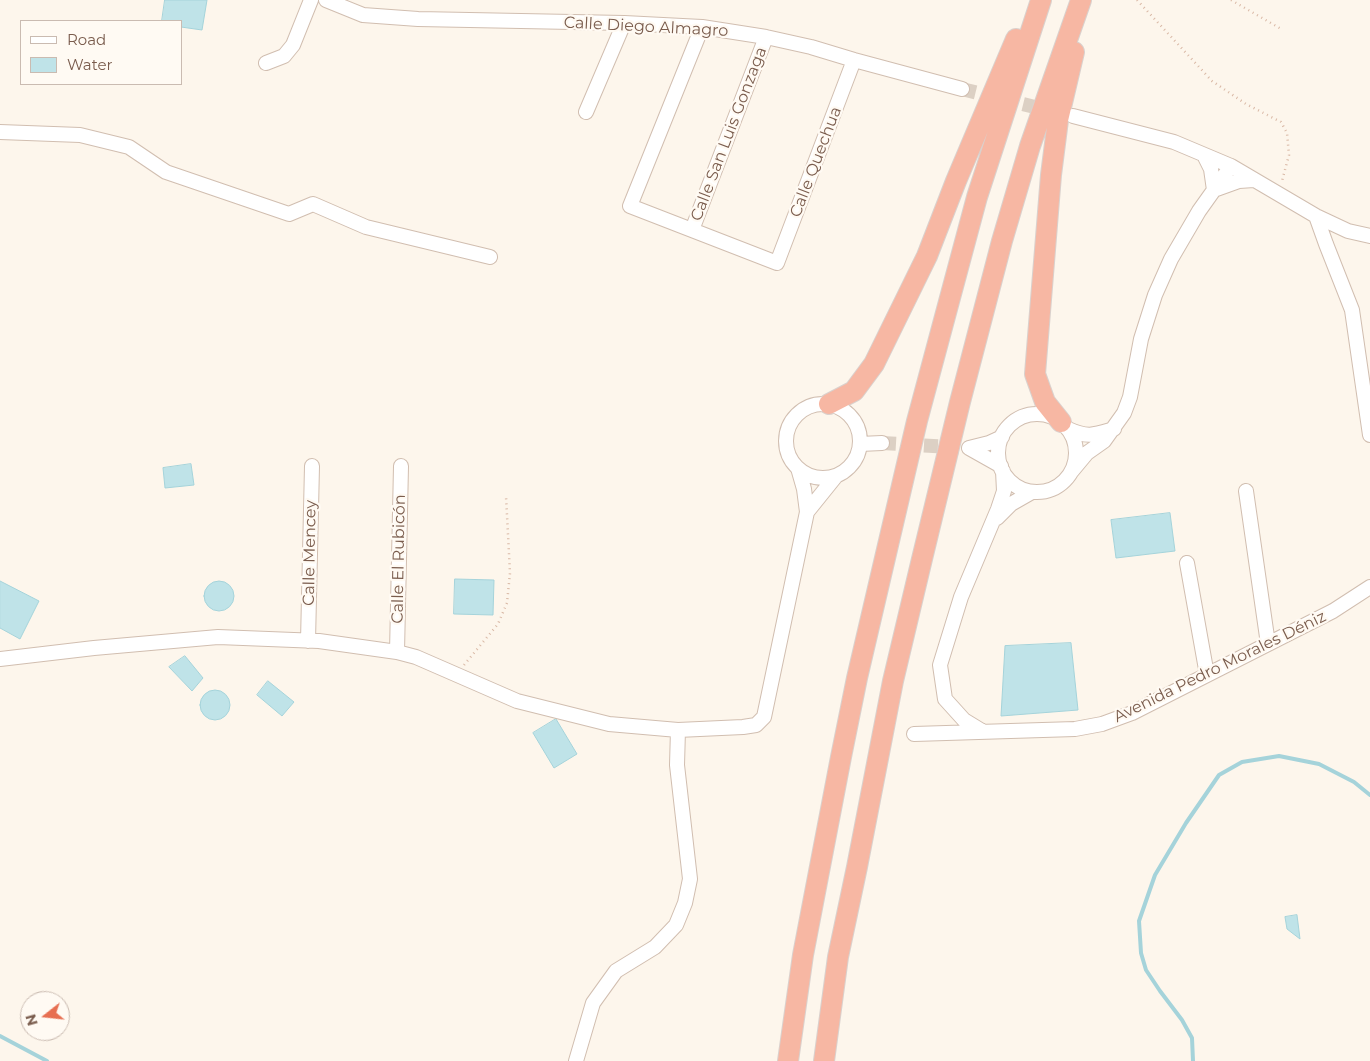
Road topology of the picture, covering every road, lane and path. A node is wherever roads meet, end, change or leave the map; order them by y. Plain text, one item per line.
1 (311, 0) edge
2 (326, 0) edge
3 (1031, 0) edge
4 (1041, 0) edge
5 (1137, 0) edge
6 (1231, 0) edge
7 (1085, 3) edge
8 (624, 23) junction
9 (702, 27) junction
10 (1283, 30) dead end
11 (766, 37) junction
12 (854, 60) junction
13 (266, 63) dead end
14 (962, 89) tunnel mouth
15 (586, 112) dead end
16 (1073, 116) dead end
17 (0, 132) edge
18 (1204, 155) junction
19 (1230, 166) junction
20 (1254, 180) junction
21 (1214, 190) junction
22 (1278, 194) junction
23 (1316, 216) junction
24 (692, 230) junction
25 (1370, 236) edge
26 (490, 257) dead end
27 (829, 404) junction
28 (1064, 425) junction
29 (1114, 429) junction
30 (1370, 435) edge
31 (1002, 437) junction
32 (882, 443) tunnel mouth
33 (860, 444) junction
34 (312, 466) dead end
35 (401, 466) dead end
36 (798, 468) junction
37 (1002, 469) junction
38 (1072, 471) junction
39 (836, 476) junction
40 (1246, 491) dead end
41 (1032, 492) junction
42 (506, 496) dead end
43 (807, 512) junction
44 (994, 521) junction
45 (1186, 563) dead end
46 (1370, 587) edge
47 (308, 641) junction
48 (1268, 644) junction
49 (397, 652) junction
50 (0, 659) edge
51 (457, 674) junction
52 (1207, 675) junction
53 (678, 730) junction
54 (982, 732) junction
55 (914, 734) dead end
56 (576, 1061) edge
57 (788, 1061) edge
58 (824, 1061) edge

1 - 13 street
2 - 8 street, Calle Diego Almagro
3 - 27 highway
4 - 57 highway
5 - 22 path
6 - 10 path
7 - 28 highway
7 - 58 highway
8 - 9 street, Calle Diego Almagro
8 - 15 street
9 - 11 street, Calle Diego Almagro
9 - 24 street
11 - 12 street, Calle Diego Almagro
11 - 24 street, Calle San Luis Gonzaga
12 - 14 street, Calle Diego Almagro
12 - 24 street, Calle Quechua
16 - 18 street
17 - 26 street
18 - 19 street
18 - 21 street
19 - 20 street
19 - 21 street
20 - 21 street
20 - 22 street
21 - 29 street
22 - 23 street
23 - 25 street
23 - 30 street
27 - 33 street
27 - 36 street
28 - 29 street
28 - 31 street
28 - 38 street
29 - 38 street
31 - 37 street
31 - 37 street
32 - 33 street
33 - 39 street
34 - 47 street, Calle Mencey
35 - 49 street, Calle El Rubicón
36 - 39 street
36 - 43 street
37 - 41 street
37 - 44 street
38 - 41 street
39 - 43 street
40 - 48 street
41 - 44 street
42 - 51 path
43 - 53 street
44 - 54 street
45 - 52 street
46 - 48 street, Avenida Pedro Morales Déniz
47 - 49 street
47 - 50 street
48 - 52 street, Avenida Pedro Morales Déniz
49 - 51 street
51 - 53 street
52 - 54 street, Avenida Pedro Morales Déniz
53 - 56 street
54 - 55 street, Avenida Pedro Morales Déniz

